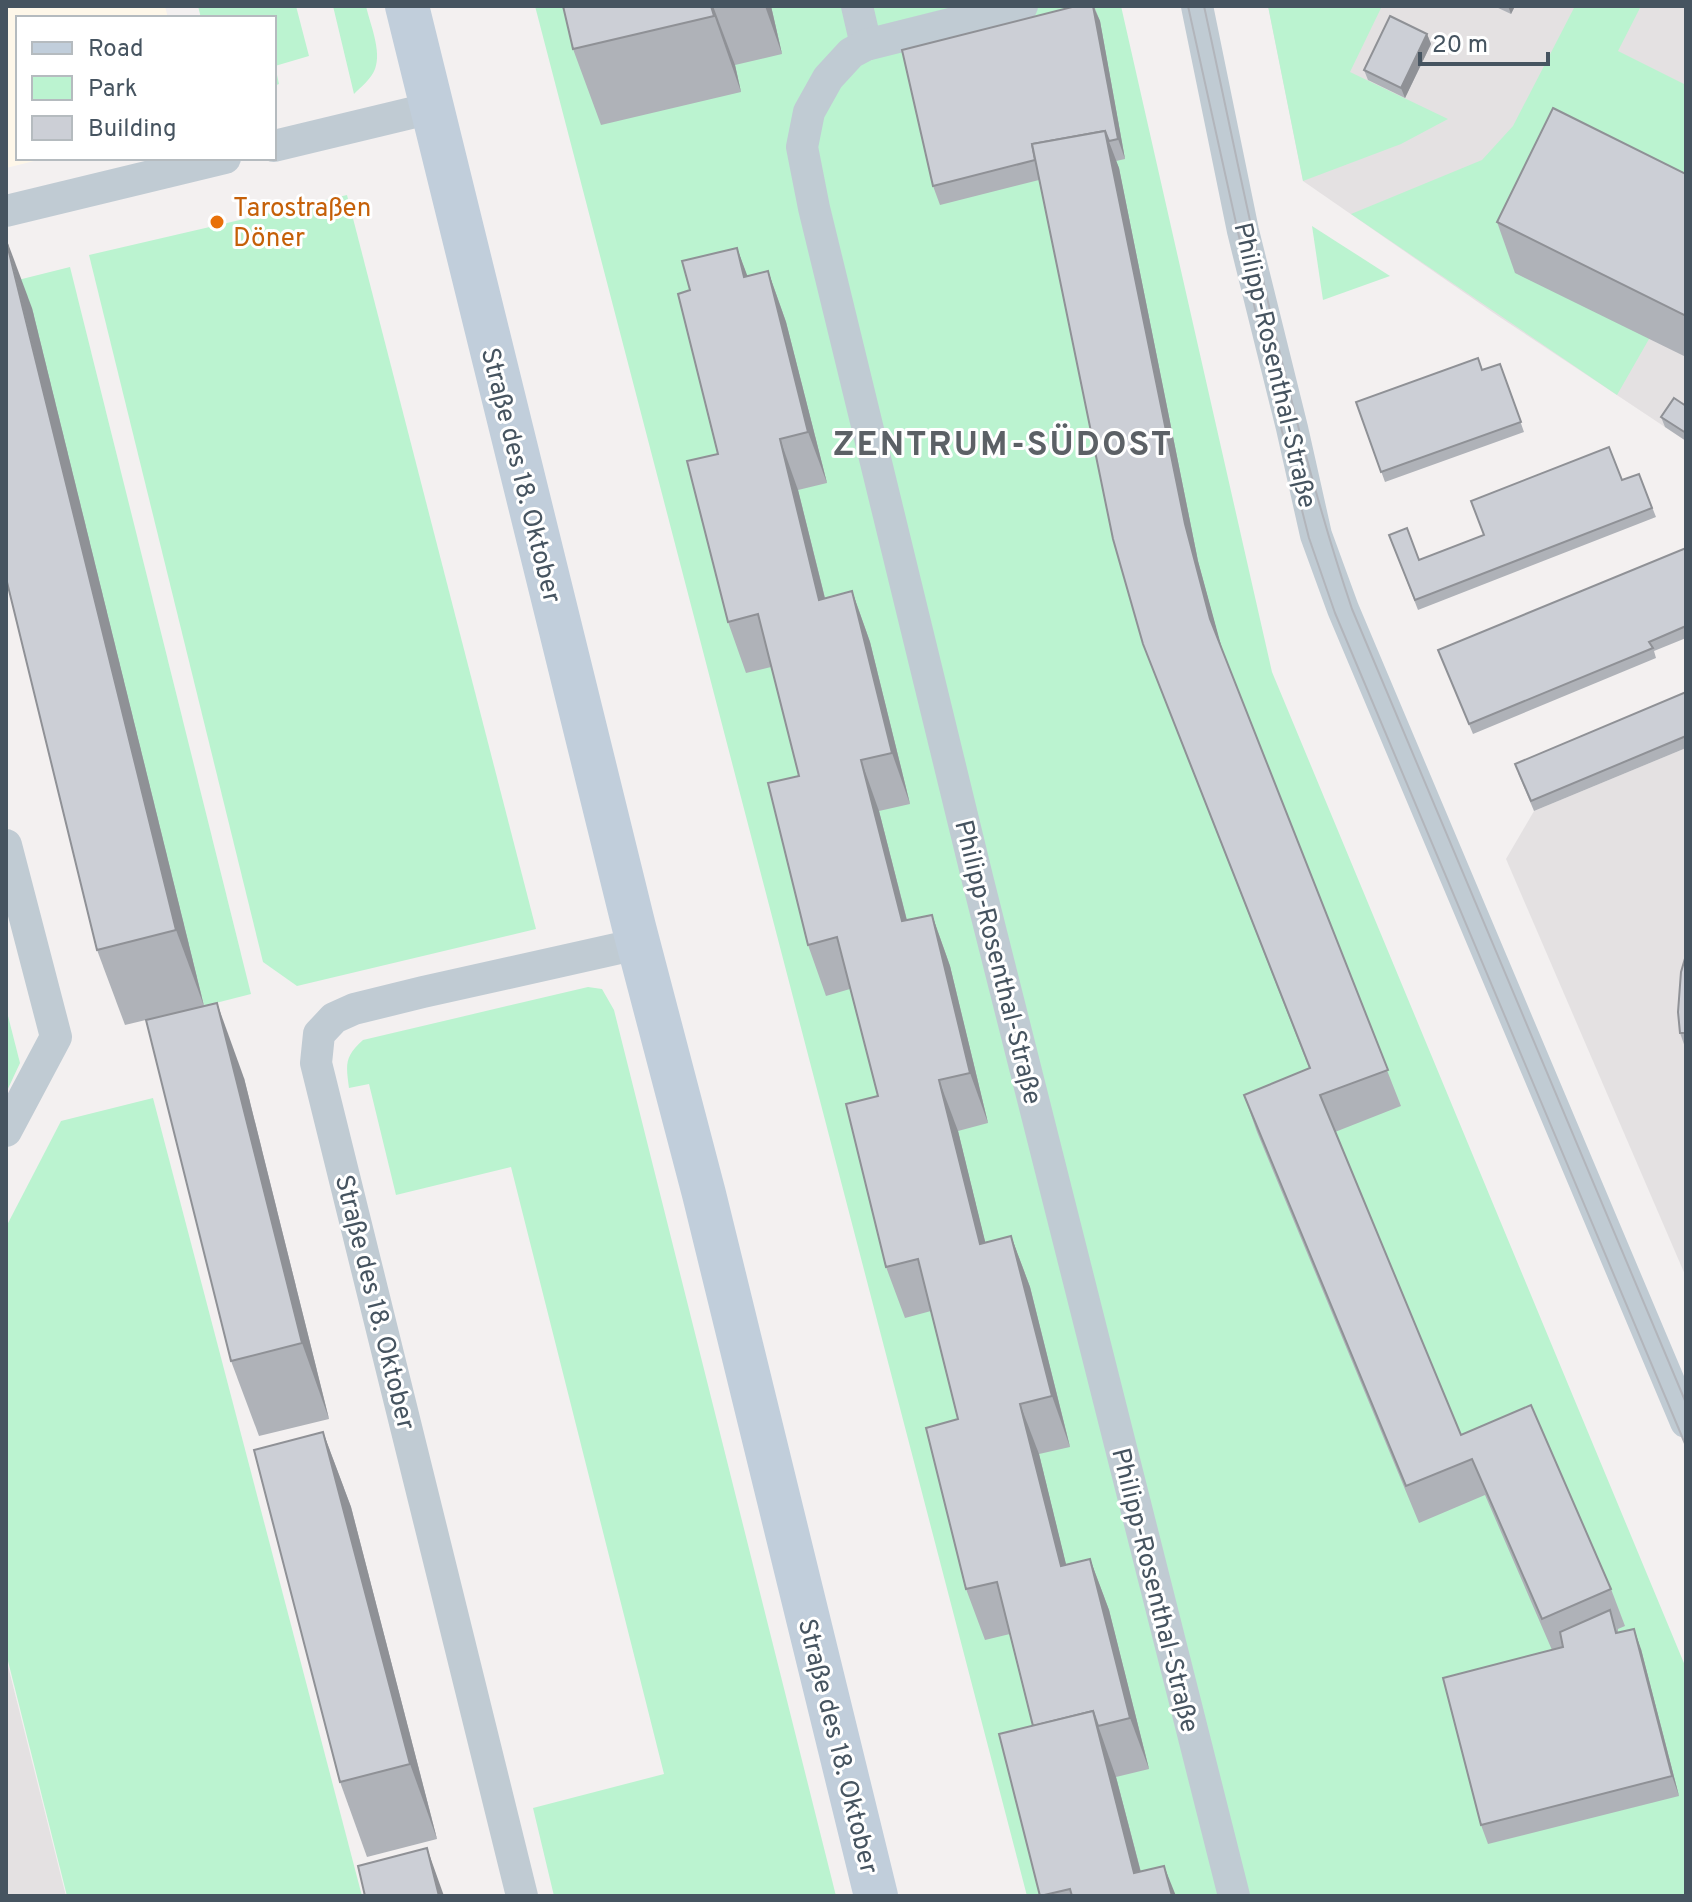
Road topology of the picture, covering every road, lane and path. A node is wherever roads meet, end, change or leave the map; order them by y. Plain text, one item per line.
1 (407, 6) edge
2 (857, 6) edge
3 (1022, 6) edge
4 (1197, 6) edge
5 (866, 45) junction
6 (432, 108) junction
7 (276, 146) edge
8 (217, 160) edge
9 (6, 211) edge
10 (6, 845) edge
11 (638, 944) junction
12 (6, 1131) edge
13 (1686, 1422) edge
14 (522, 1896) edge
15 (876, 1896) edge
16 (1234, 1896) edge

1 - 6 main road, Straße des 18. Oktober
2 - 5 street
3 - 5 street, Philipp-Rosenthal-Straße
4 - 13 street, Philipp-Rosenthal-Straße
5 - 16 street, Philipp-Rosenthal-Straße
6 - 7 street
6 - 11 main road, Straße des 18. Oktober
8 - 9 street
10 - 12 street
11 - 14 street, Straße des 18. Oktober
11 - 15 main road, Straße des 18. Oktober

